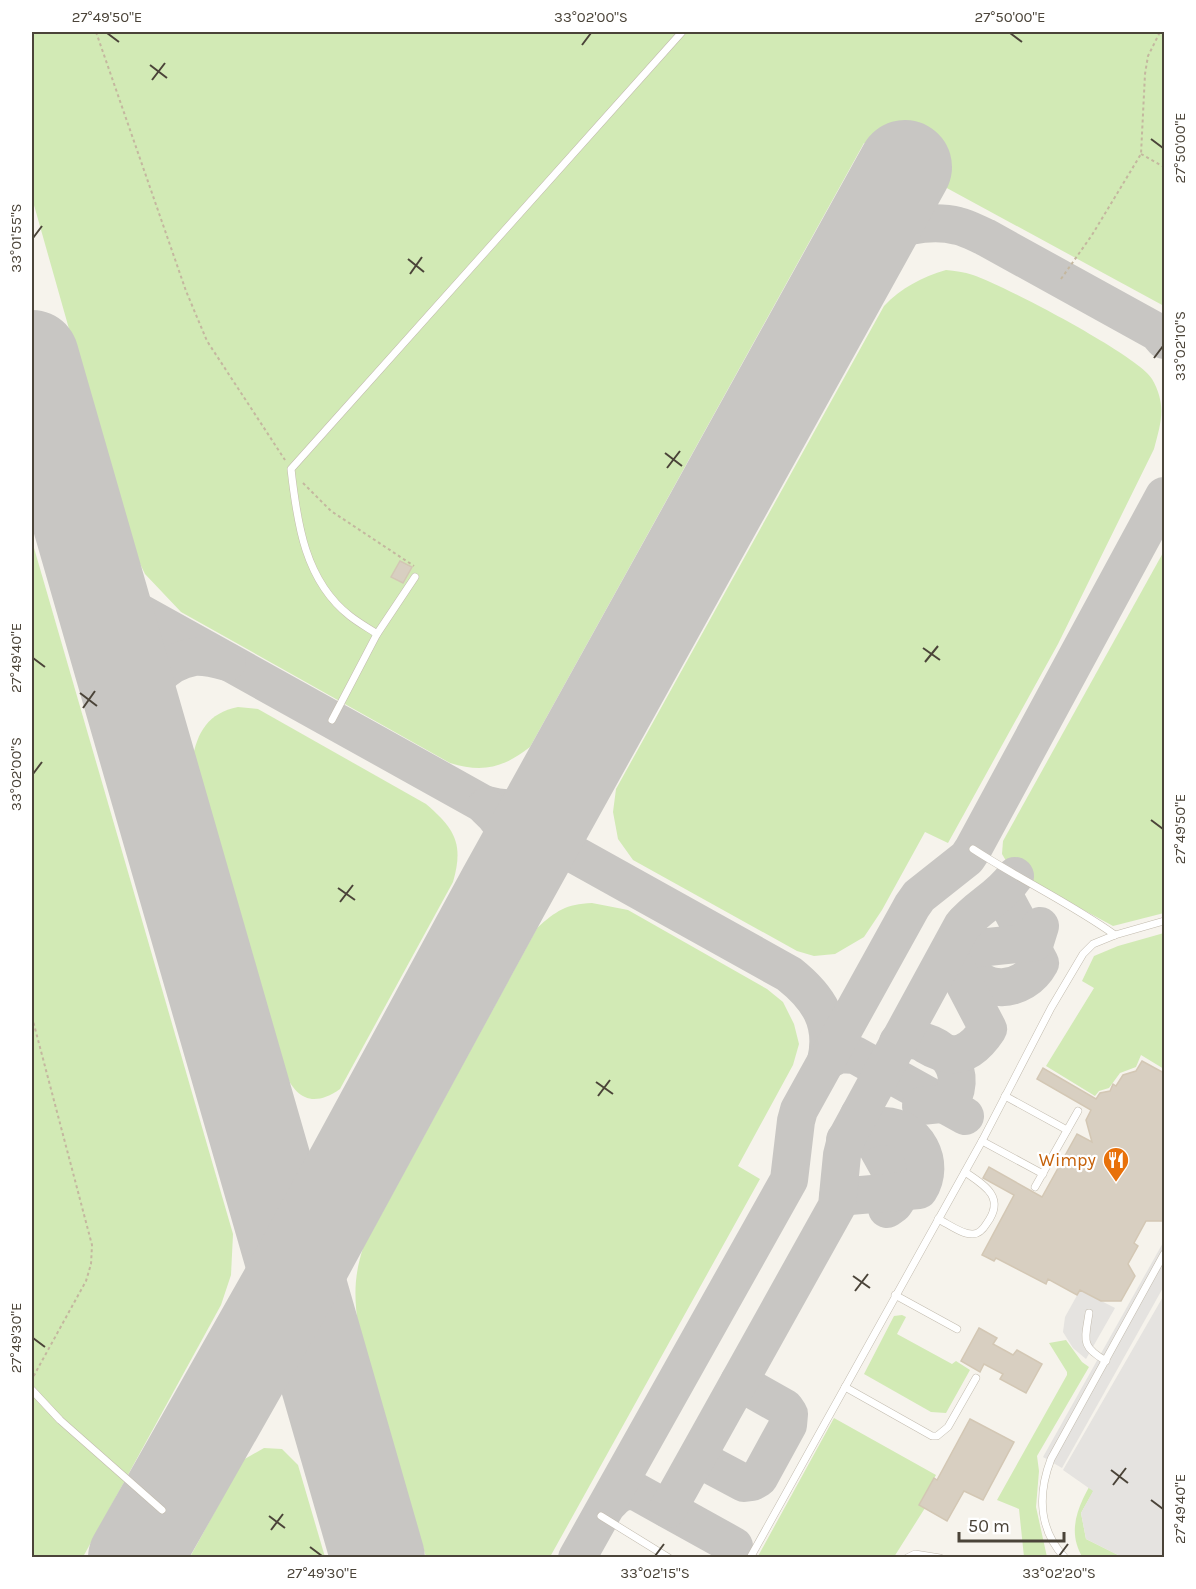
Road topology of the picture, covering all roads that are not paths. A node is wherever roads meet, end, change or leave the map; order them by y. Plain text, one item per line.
1 (682, 32) edge
2 (415, 577) road end
3 (377, 634) junction
4 (332, 720) dead end
5 (973, 849) dead end
6 (1164, 921) edge
7 (1115, 935) junction
8 (1005, 1096) junction
9 (1078, 1111) dead end
10 (1067, 1130) junction
11 (982, 1141) junction
12 (965, 1172) junction
13 (1043, 1174) junction
14 (1035, 1186) dead end
15 (938, 1219) junction
16 (1164, 1254) edge
17 (895, 1295) junction
18 (1089, 1313) dead end
19 (957, 1329) dead end
20 (1106, 1361) junction
21 (976, 1378) dead end
22 (845, 1387) junction
23 (32, 1390) edge
24 (162, 1510) dead end
25 (601, 1516) dead end
26 (669, 1557) edge
27 (750, 1557) edge
28 (907, 1557) edge
29 (940, 1557) edge
30 (1065, 1557) edge

1 - 3 lane
2 - 3 lane
3 - 4 lane
5 - 7 lane
6 - 7 lane
7 - 8 lane
8 - 10 lane
8 - 11 lane
9 - 10 lane
10 - 13 lane
11 - 12 lane
11 - 13 lane
12 - 15 lane
12 - 15 lane
13 - 14 lane
15 - 17 lane
16 - 20 lane
17 - 19 lane
17 - 22 lane
18 - 20 lane
20 - 30 lane
21 - 22 lane
22 - 27 lane
23 - 24 lane
25 - 26 lane
28 - 29 lane

